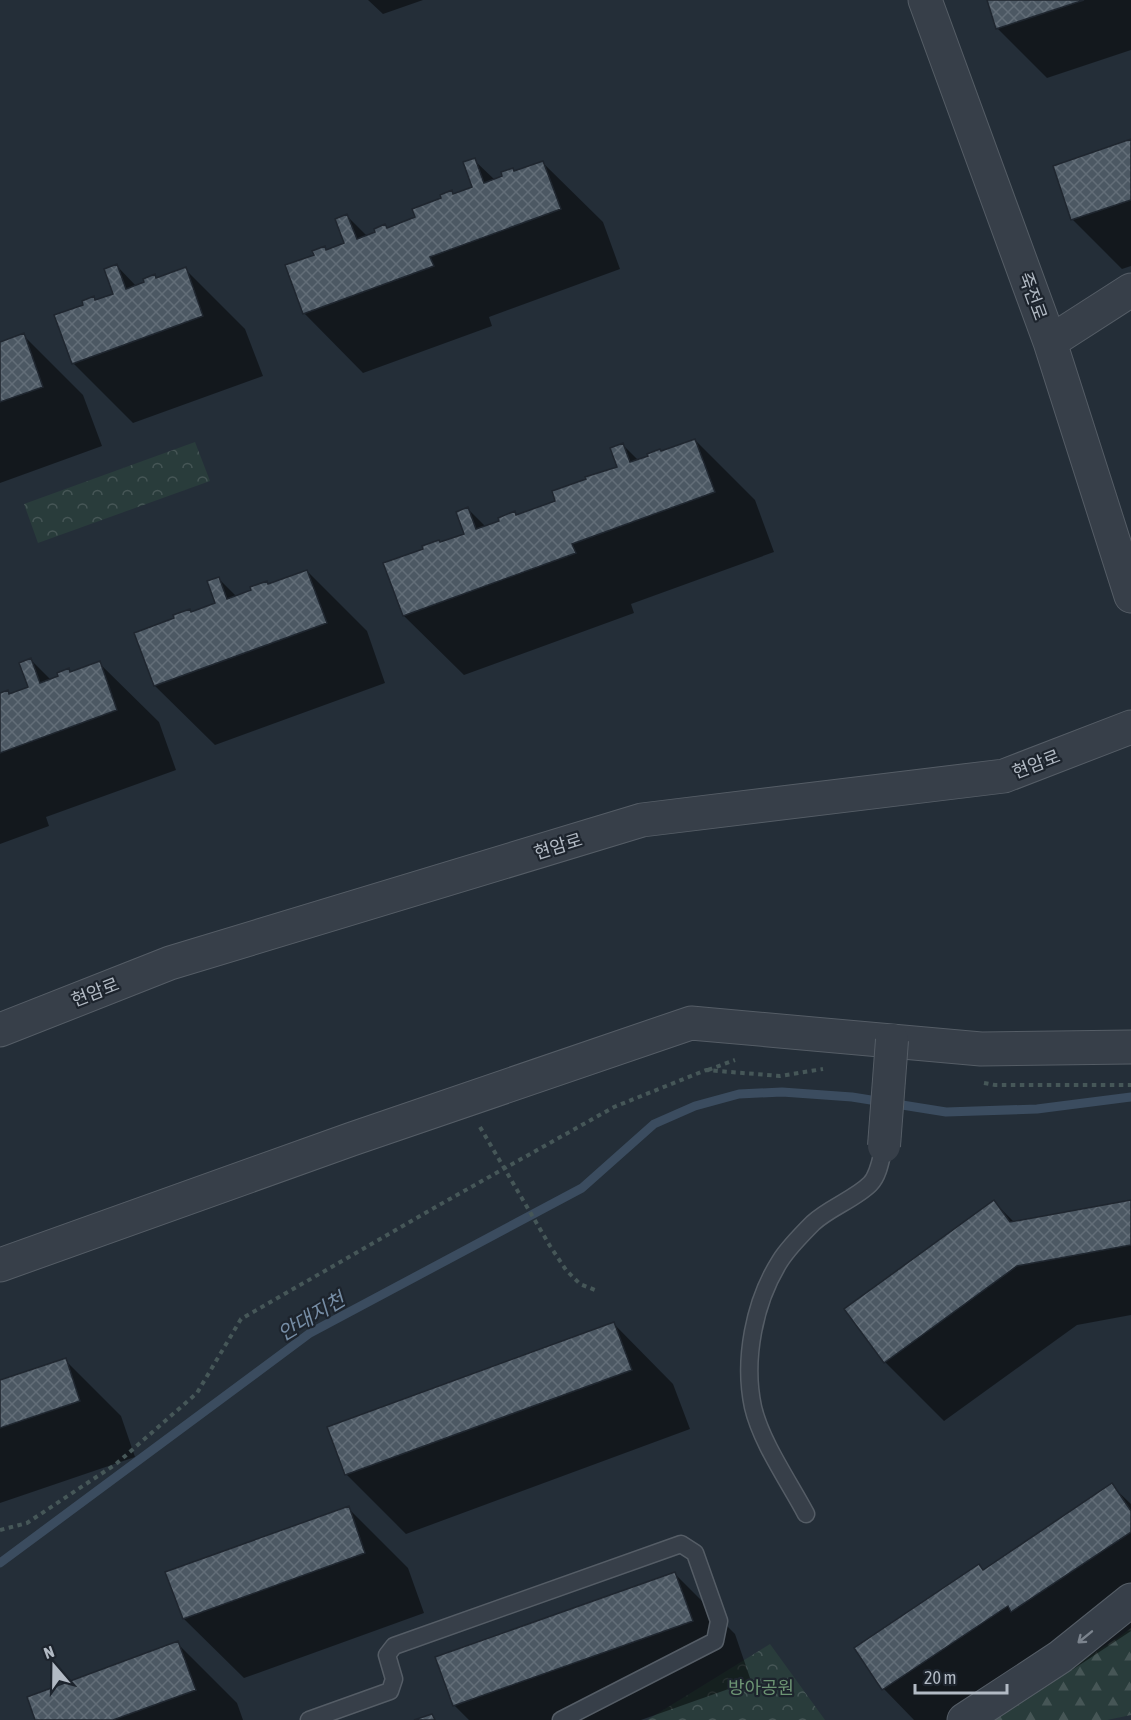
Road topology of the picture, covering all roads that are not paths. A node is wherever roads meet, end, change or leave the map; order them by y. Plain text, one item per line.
1 (925, 0) edge
2 (1131, 290) edge
3 (1050, 342) junction
4 (1131, 596) edge
5 (1131, 727) edge
6 (0, 1030) edge
7 (892, 1040) junction
8 (1131, 1047) edge
9 (884, 1146) joint
10 (0, 1265) edge
11 (806, 1514) dead end
12 (1131, 1600) edge
13 (309, 1720) edge
14 (561, 1720) edge
15 (964, 1720) edge

1 - 3 street, 죽전로
2 - 3 street
3 - 4 street, 죽전로
5 - 6 street, 현암로
7 - 8 street
7 - 9 street, bridge
7 - 10 street
9 - 11 lane
12 -> 15 street
13 - 14 lane

